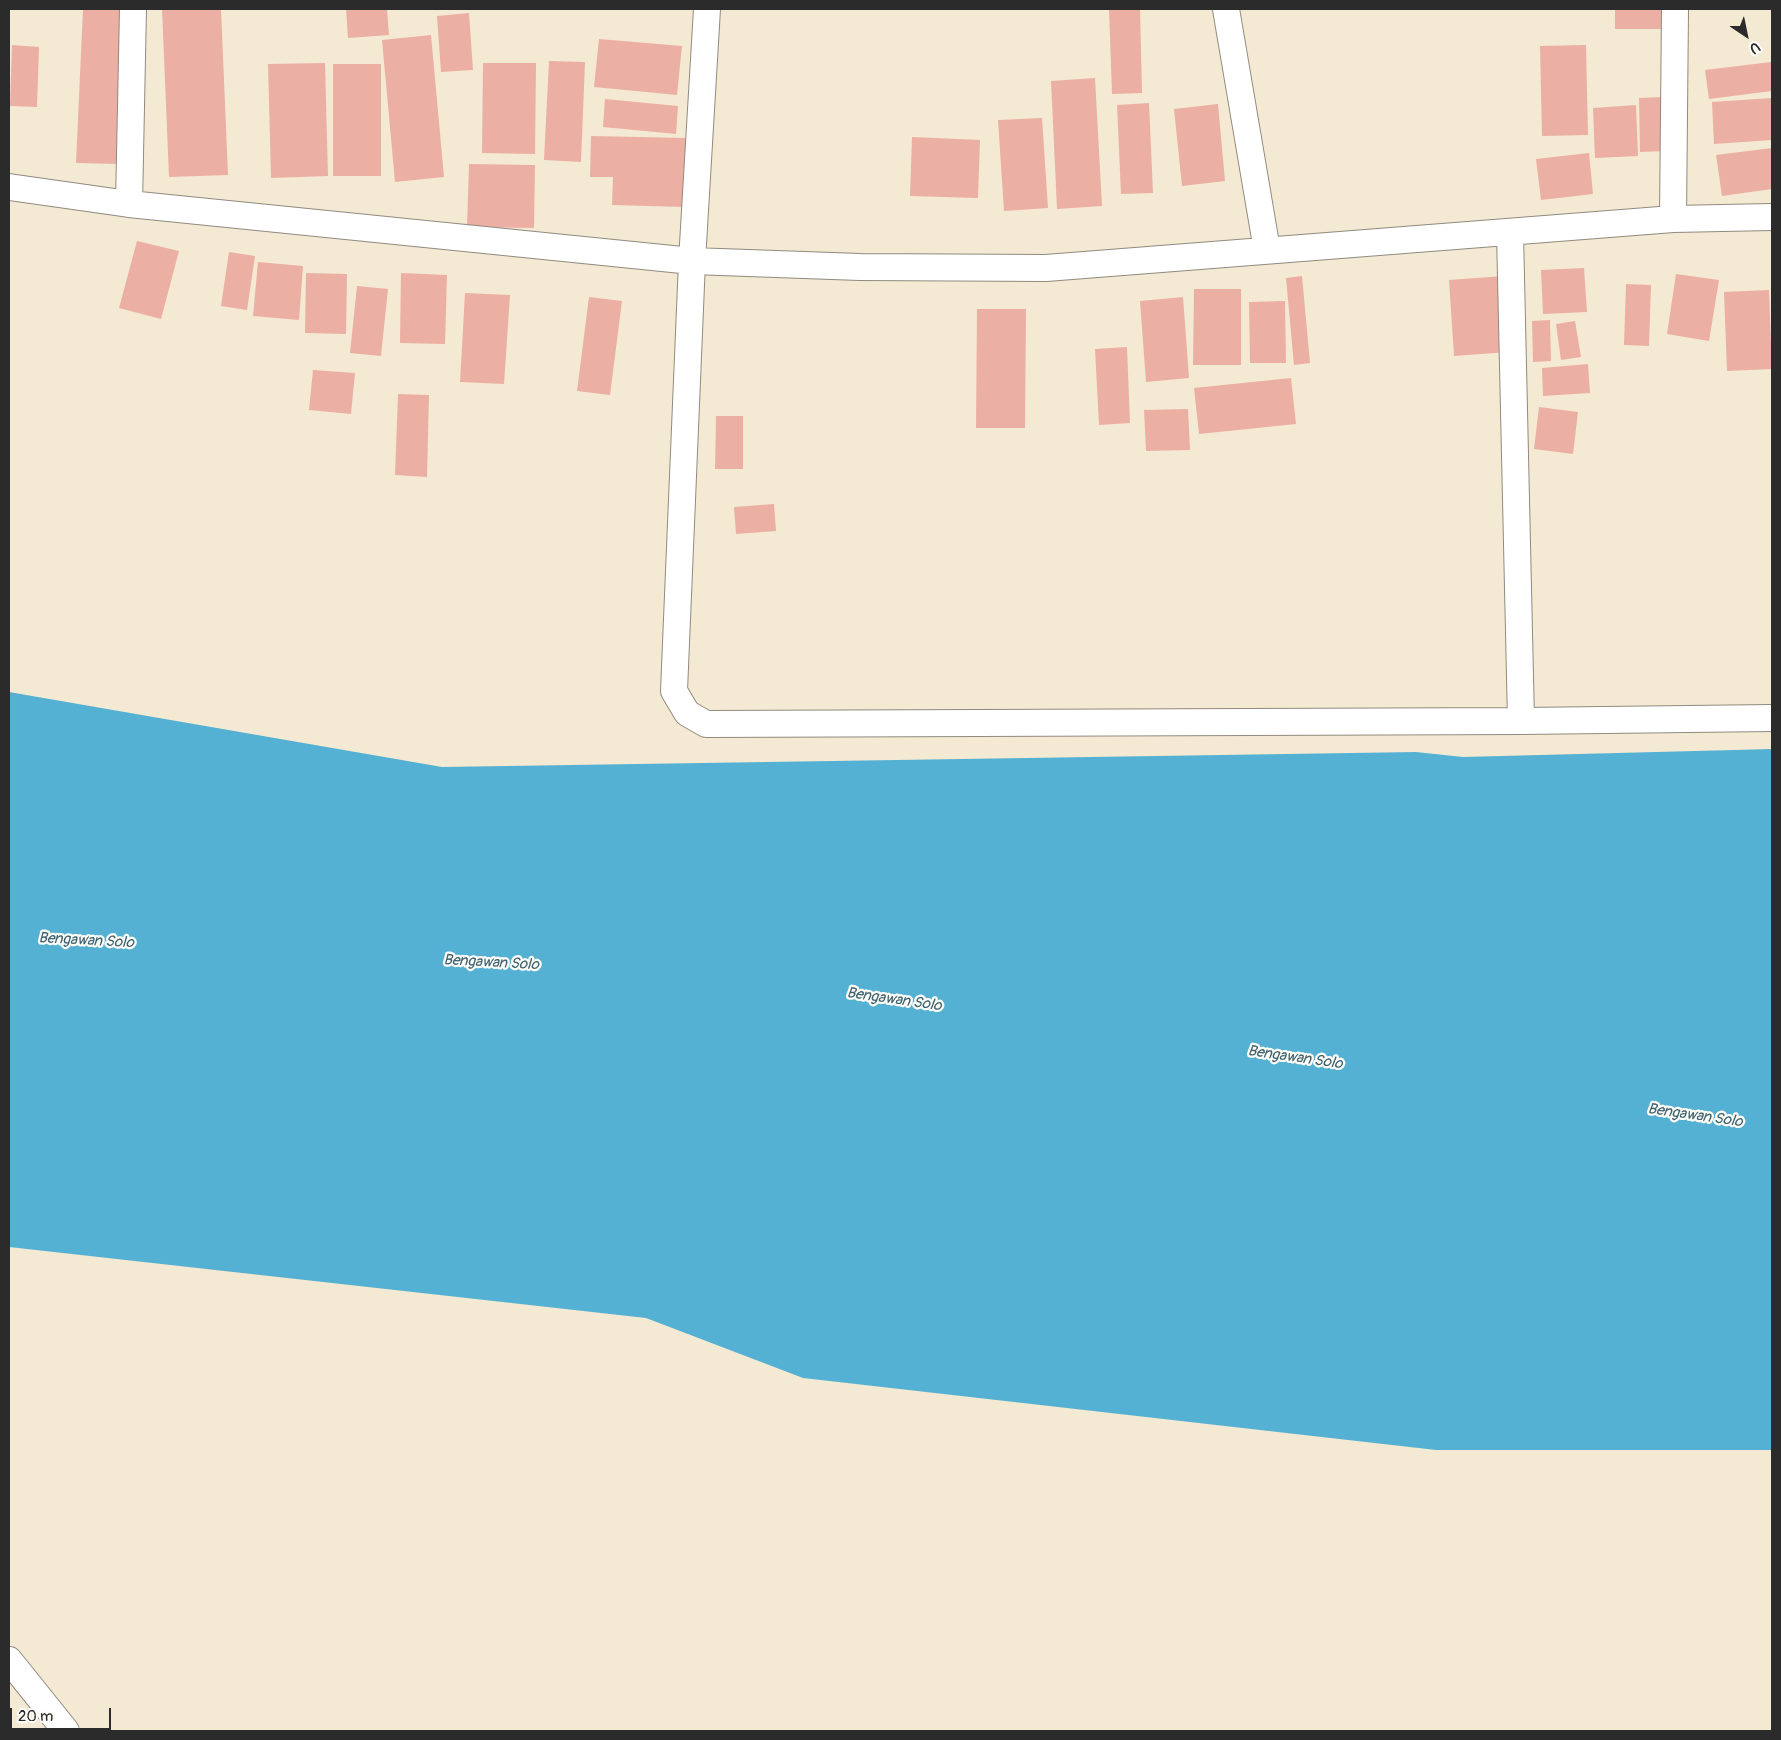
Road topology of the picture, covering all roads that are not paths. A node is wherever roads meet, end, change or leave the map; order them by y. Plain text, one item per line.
1 (133, 9) edge
2 (707, 9) edge
3 (1226, 9) edge
4 (1675, 9) edge
5 (9, 187) edge
6 (129, 204) junction
7 (1772, 217) edge
8 (1673, 220) junction
9 (1510, 233) junction
10 (1267, 250) junction
11 (692, 261) junction
12 (1772, 718) edge
13 (1521, 722) junction
14 (9, 1660) edge
15 (66, 1731) edge

1 - 6 street
2 - 11 street
3 - 10 street
4 - 8 street
5 - 6 street
6 - 11 street
7 - 8 street
8 - 9 street
9 - 10 street
9 - 13 street
10 - 11 street
11 - 13 street
12 - 13 street
14 - 15 street

